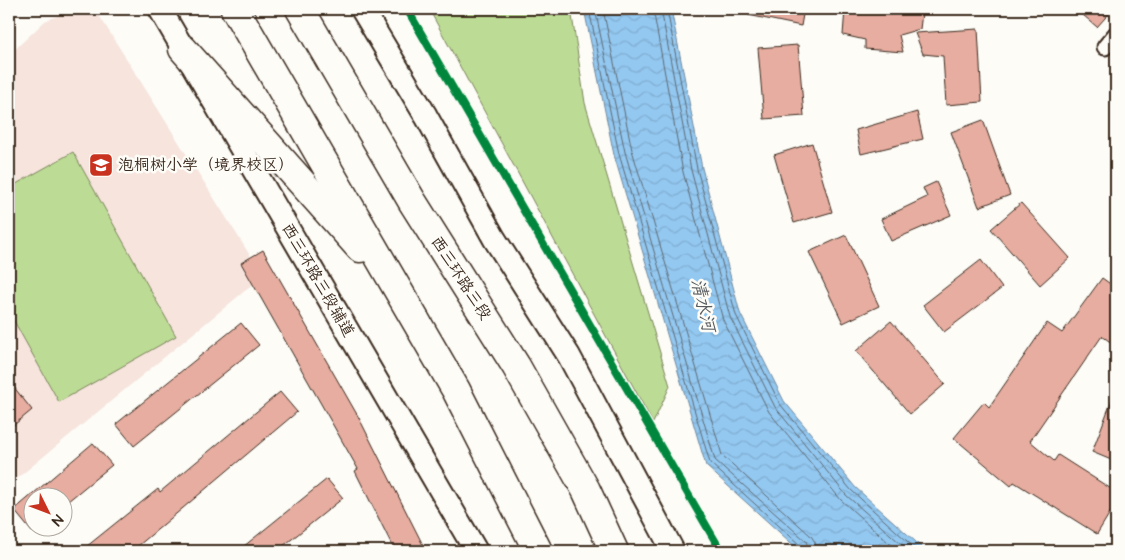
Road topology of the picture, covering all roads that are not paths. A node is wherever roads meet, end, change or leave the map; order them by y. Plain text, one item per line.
1 (160, 9) edge
2 (235, 9) edge
3 (300, 9) edge
4 (362, 9) edge
5 (1116, 34) edge
6 (1105, 47) dead end
7 (184, 49) junction
8 (399, 292) junction
9 (476, 551) edge
10 (538, 551) edge
11 (614, 551) edge
12 (673, 551) edge

1 - 7 main road, 西三环路三段辅道
2 - 8 highway
3 - 11 highway, 西三环路三段
4 - 12 main road
5 - 6 street
7 - 8 highway
7 - 9 main road, 西三环路三段辅道
8 - 10 highway

